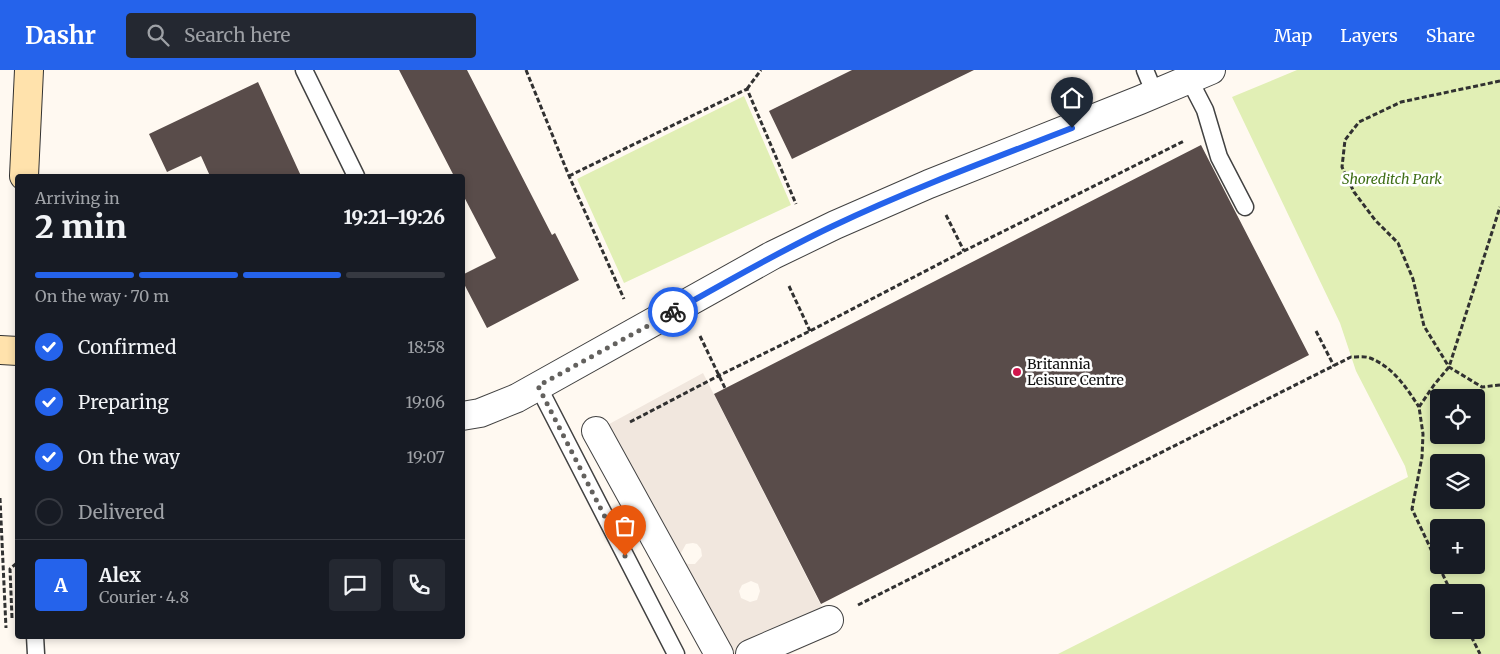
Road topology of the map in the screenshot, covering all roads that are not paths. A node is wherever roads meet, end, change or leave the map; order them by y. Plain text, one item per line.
1 (28, 70) edge
2 (304, 70) edge
3 (1200, 75) edge
4 (1150, 82) edge
5 (24, 174) edge
6 (355, 174) edge
7 (1245, 207) dead end
8 (0, 350) edge
9 (15, 351) edge
10 (538, 386) junction
11 (465, 415) edge
12 (598, 435) road end
13 (829, 620) dead end
14 (35, 639) edge
15 (36, 654) edge
16 (676, 654) edge
17 (718, 654) edge
18 (750, 654) edge

1 - 5 street
2 - 6 lane
3 - 4 street
3 - 7 lane
4 - 10 street
8 - 9 street
10 - 11 street
10 - 16 lane
12 - 17 street
13 - 18 street
14 - 15 lane

